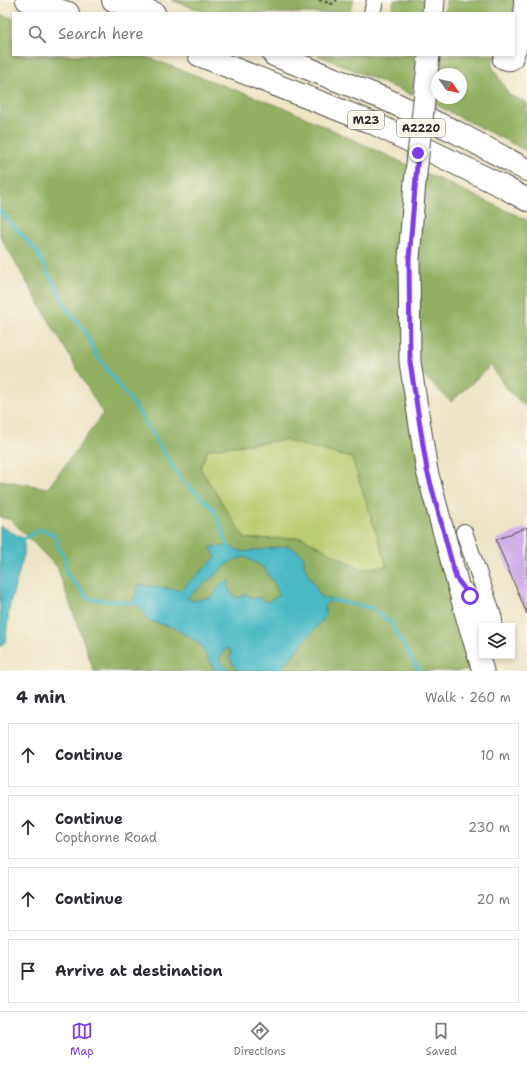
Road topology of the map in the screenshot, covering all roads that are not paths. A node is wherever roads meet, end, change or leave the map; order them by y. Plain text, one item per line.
1 (27, 0) edge
2 (113, 0) edge
3 (375, 0) edge
4 (434, 0) edge
5 (522, 0) edge
6 (65, 12) edge
7 (151, 12) edge
8 (372, 12) edge
9 (433, 12) edge
10 (202, 56) edge
11 (277, 56) edge
12 (501, 60) dead end
13 (428, 65) edge
14 (527, 170) edge
15 (527, 200) edge
16 (464, 532) dead end
17 (456, 578) junction
18 (481, 623) edge
19 (493, 623) edge
20 (484, 671) edge

1 - 6 highway
2 - 7 highway
3 - 8 street
4 - 9 main road
5 - 12 street
10 - 15 highway, M23
11 - 14 highway, M23
13 - 17 main road, A2220, bridge
16 - 19 street
17 - 18 street
17 - 20 main road, A2220

